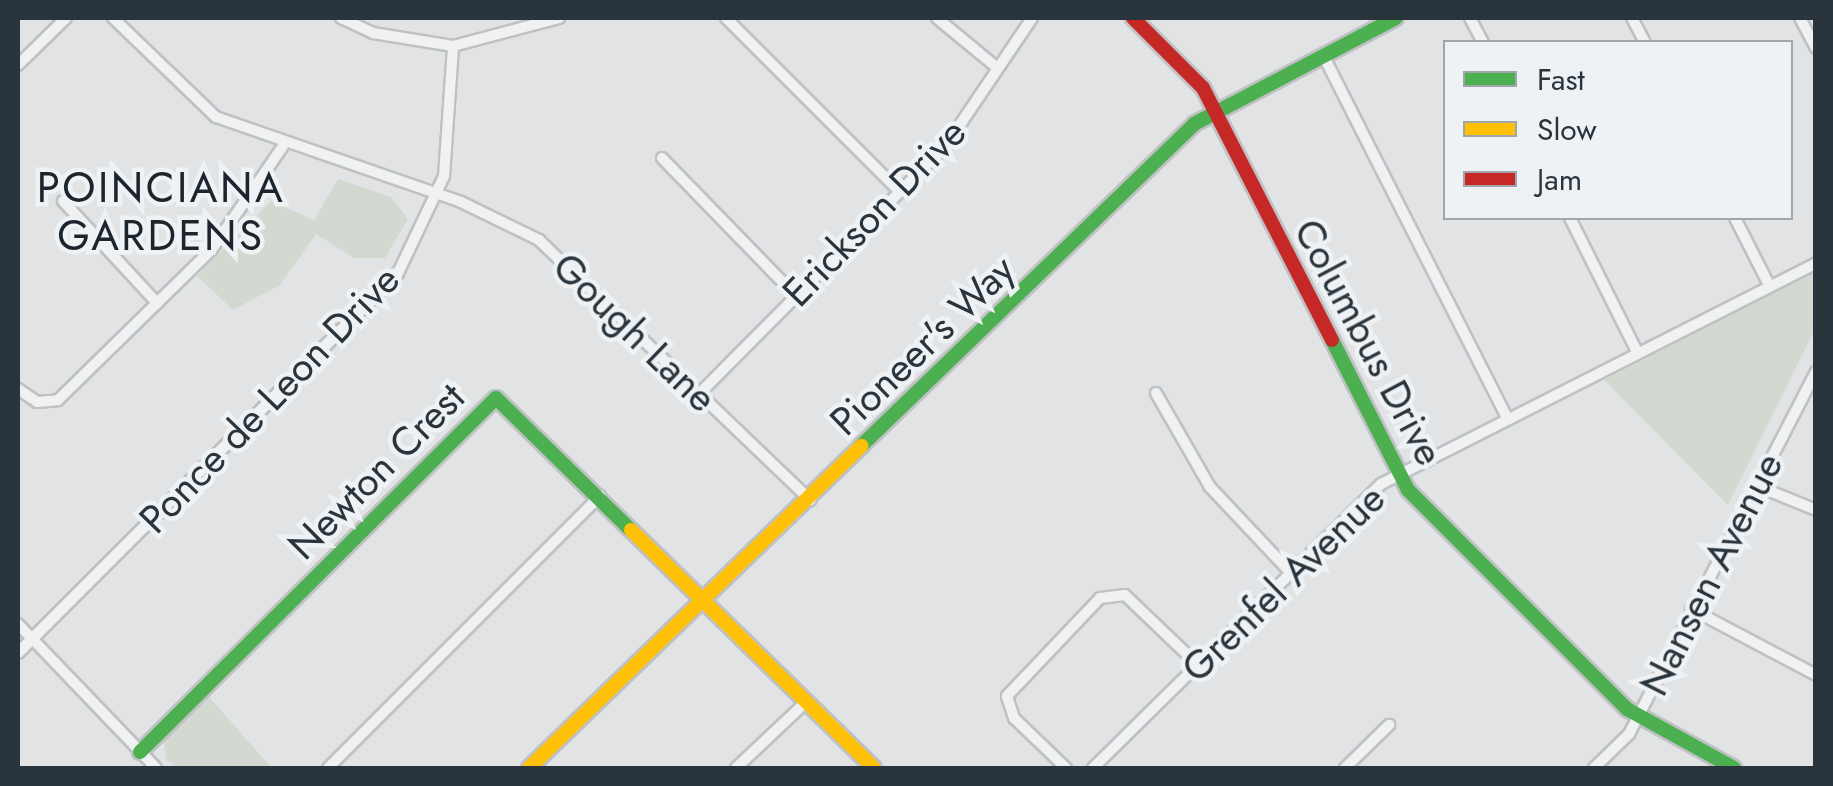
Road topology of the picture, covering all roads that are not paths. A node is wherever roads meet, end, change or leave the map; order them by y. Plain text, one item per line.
1 (66, 18) edge
2 (113, 18) edge
3 (341, 18) edge
4 (559, 18) edge
5 (726, 18) edge
6 (938, 18) edge
7 (1032, 18) edge
8 (1133, 18) edge
9 (1396, 18) edge
10 (1470, 18) edge
11 (1632, 18) edge
12 (1800, 18) edge
13 (1482, 40) edge
14 (1644, 40) edge
15 (453, 46) junction
16 (1816, 48) edge
17 (1324, 55) junction
18 (18, 65) edge
19 (995, 66) junction
20 (1214, 111) junction
21 (284, 146) junction
22 (662, 158) dead end
23 (899, 191) junction
24 (438, 196) junction
25 (63, 202) dead end
26 (1571, 220) edge
27 (1736, 220) edge
28 (1816, 263) edge
29 (1770, 285) junction
30 (795, 295) junction
31 (157, 303) junction
32 (1637, 352) junction
33 (1816, 371) edge
34 (18, 389) edge
35 (1156, 393) dead end
36 (699, 394) junction
37 (1508, 418) junction
38 (1399, 474) junction
39 (1755, 485) junction
40 (600, 496) junction
41 (810, 500) junction
42 (1816, 510) edge
43 (1291, 573) junction
44 (704, 596) junction
45 (1691, 610) junction
46 (18, 624) edge
47 (32, 638) junction
48 (18, 652) edge
49 (1197, 664) junction
50 (1816, 675) edge
51 (806, 702) junction
52 (1638, 717) junction
53 (1389, 725) dead end
54 (140, 752) junction
55 (156, 768) edge
56 (328, 768) edge
57 (529, 768) edge
58 (736, 768) edge
59 (874, 768) edge
60 (1066, 768) edge
61 (1093, 768) edge
62 (1346, 768) edge
63 (1594, 768) edge
64 (1734, 768) edge

1 - 18 street
2 - 21 street, Gough Lane
3 - 15 street
4 - 15 street
5 - 23 street
6 - 19 street
7 - 19 street, Erickson Drive
8 - 20 street, Columbus Drive
9 - 17 street, Pioneer's Way
10 - 13 street
11 - 14 street
12 - 16 street
15 - 24 street, Ponce de Leon Drive
17 - 20 street, Pioneer's Way
17 - 37 street
19 - 23 street, Erickson Drive
20 - 38 street, Columbus Drive
20 - 41 street, Pioneer's Way
21 - 24 street, Gough Lane
21 - 31 street
22 - 30 street
23 - 30 street, Erickson Drive
24 - 36 street, Gough Lane
24 - 47 street, Ponce de Leon Drive
25 - 31 street
26 - 32 street
27 - 29 street
28 - 29 street, Grenfel Avenue
29 - 32 street, Grenfel Avenue
30 - 36 street, Erickson Drive
31 - 34 street
32 - 37 street, Grenfel Avenue
33 - 39 street, Nansen Avenue
35 - 43 street
36 - 41 street, Gough Lane
37 - 38 street, Grenfel Avenue
38 - 43 street, Grenfel Avenue
38 - 52 street, Columbus Drive
39 - 42 street
39 - 45 street, Nansen Avenue
40 - 44 street, Newton Crest
40 - 54 street, Newton Crest
40 - 56 street
41 - 44 street, Pioneer's Way
43 - 49 street, Grenfel Avenue
44 - 51 street, Newton Crest
44 - 57 street, Pioneer's Way
45 - 50 street
45 - 52 street, Nansen Avenue
46 - 47 street
47 - 48 street, Ponce de Leon Drive
47 - 54 street
49 - 60 street
49 - 61 street, Grenfel Avenue
51 - 58 street
51 - 59 street, Newton Crest
52 - 63 street, Nansen Avenue
52 - 64 street, Columbus Drive
53 - 62 street
54 - 55 street

